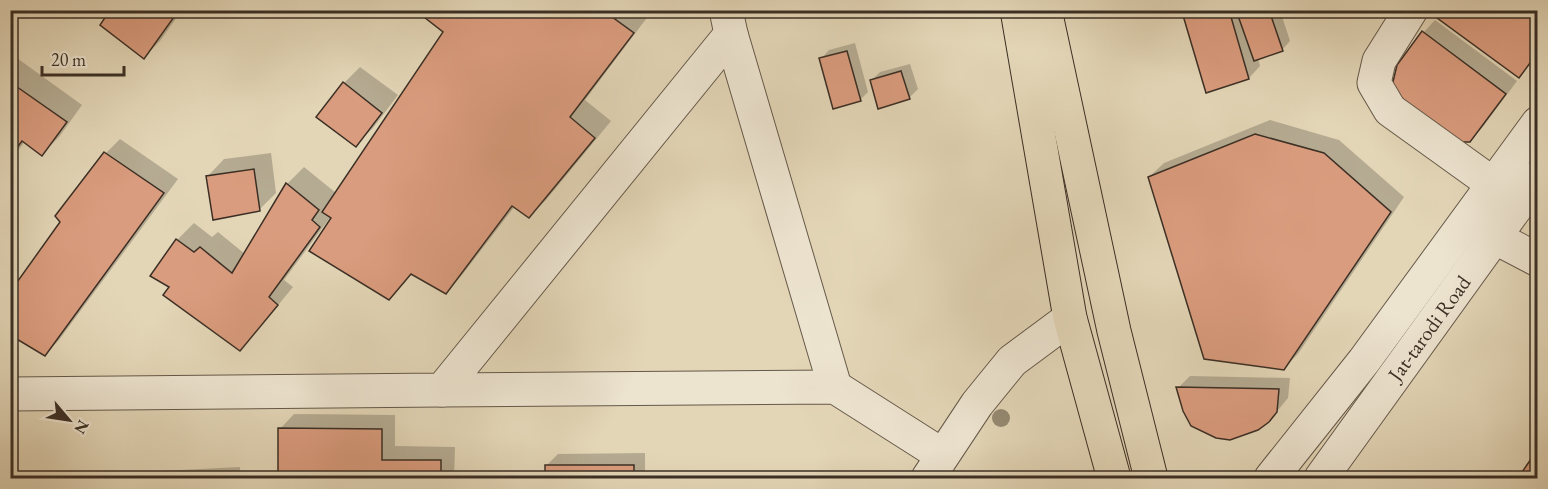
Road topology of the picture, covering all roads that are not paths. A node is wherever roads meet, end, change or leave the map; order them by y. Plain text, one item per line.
1 (1017, 10) edge
2 (1046, 10) edge
3 (1410, 10) edge
4 (729, 22) edge
5 (1538, 123) edge
6 (1516, 188) edge
7 (1469, 217) junction
8 (1494, 237) junction
9 (1538, 260) edge
10 (1070, 318) junction
11 (835, 387) junction
12 (442, 390) junction
13 (10, 394) edge
14 (935, 467) edge
15 (1114, 478) edge
16 (1151, 478) edge
17 (1272, 478) edge
18 (1321, 478) edge

1 - 10 main road
2 - 16 main road
3 - 6 street
4 - 11 street
4 - 12 street
5 - 6 street
6 - 7 street
6 - 8 street, Jat-tarodi Road
7 - 8 street
7 - 17 street
8 - 9 street
8 - 18 street, Jat-tarodi Road
10 - 14 street
10 - 15 main road
11 - 12 street
11 - 14 street
12 - 13 street

